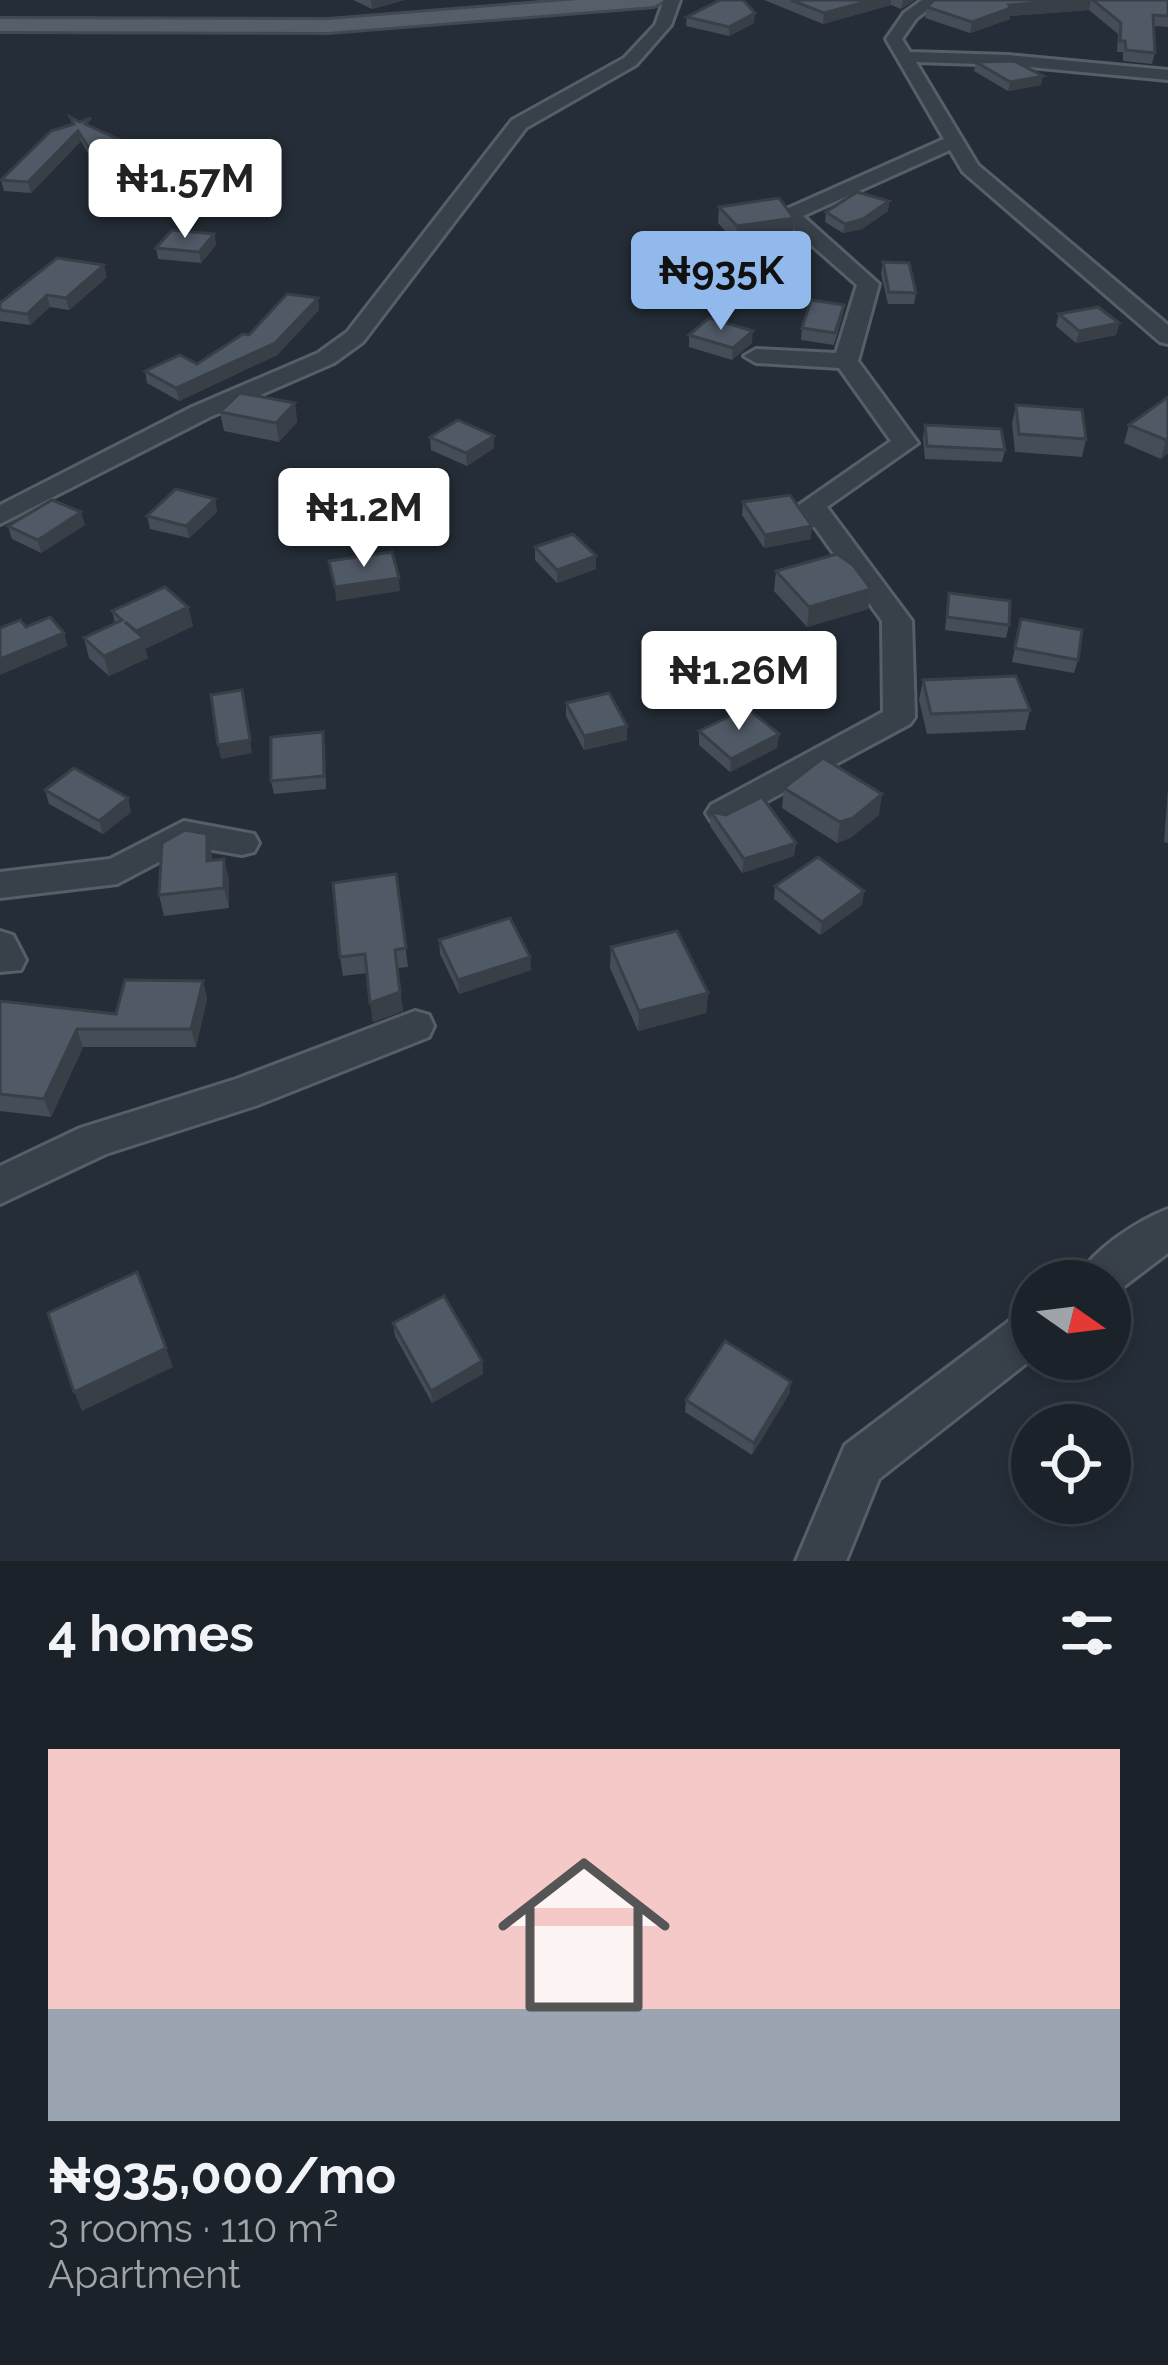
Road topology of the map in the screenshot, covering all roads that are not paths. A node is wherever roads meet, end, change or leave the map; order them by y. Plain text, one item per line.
1 (655, 0) edge
2 (672, 0) edge
3 (932, 0) edge
4 (0, 25) edge
5 (906, 57) junction
6 (1168, 74) edge
7 (956, 141) junction
8 (1168, 337) edge
9 (756, 356) dead end
10 (846, 361) junction
11 (0, 516) edge
12 (723, 813) edge
13 (242, 843) dead end
14 (0, 885) edge
15 (415, 1026) dead end
16 (0, 1186) edge
17 (1168, 1228) edge
18 (1126, 1260) edge
19 (1011, 1347) edge
20 (820, 1561) edge

1 - 4 main road
2 - 11 street
3 - 5 street
5 - 6 street
5 - 7 street
7 - 8 street
7 - 10 street
9 - 10 street
10 - 12 street
13 - 14 street
15 - 16 street
17 - 18 street
19 - 20 street

